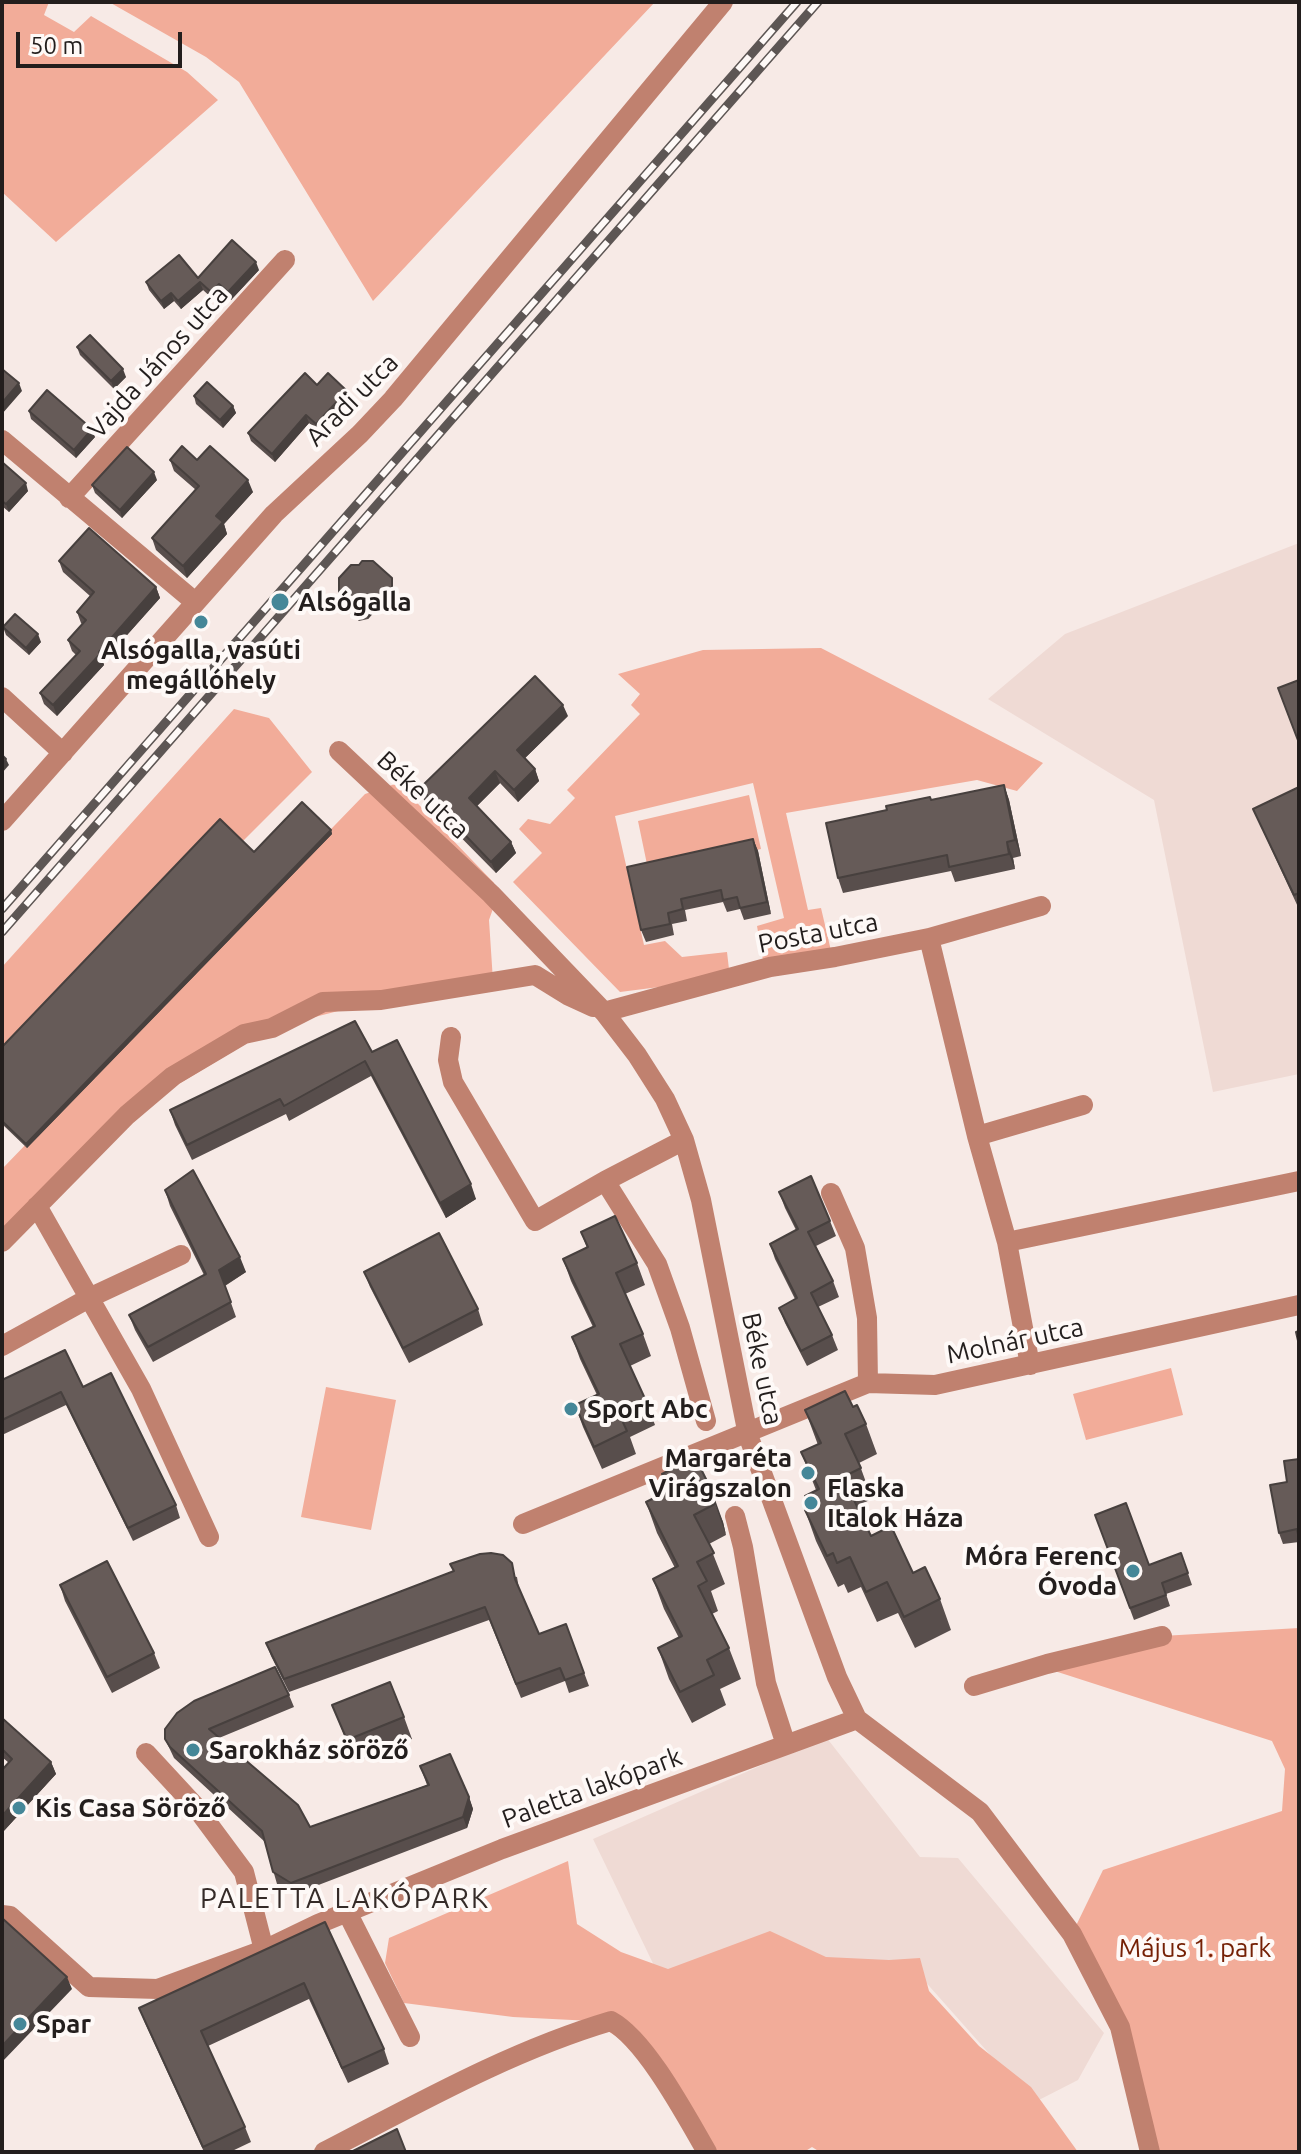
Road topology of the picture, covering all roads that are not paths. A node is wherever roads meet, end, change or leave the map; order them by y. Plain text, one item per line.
1 (723, 2) edge
2 (285, 260) dead end
3 (2, 440) edge
4 (69, 498) junction
5 (195, 602) junction
6 (2, 697) edge
7 (339, 751) dead end
8 (63, 753) junction
9 (2, 821) edge
10 (1041, 906) dead end
11 (929, 938) junction
12 (604, 1012) junction
13 (451, 1037) dead end
14 (1083, 1105) dead end
15 (977, 1136) junction
16 (684, 1140) junction
17 (605, 1181) junction
18 (1299, 1181) edge
19 (831, 1193) dead end
20 (37, 1206) junction
21 (2, 1242) edge
22 (1007, 1242) junction
23 (181, 1255) dead end
24 (91, 1297) junction
25 (1299, 1305) edge
26 (2, 1346) edge
27 (1030, 1365) junction
28 (868, 1383) junction
29 (706, 1421) dead end
30 (748, 1435) junction
31 (735, 1516) dead end
32 (523, 1524) dead end
33 (209, 1537) dead end
34 (1162, 1636) dead end
35 (974, 1686) dead end
36 (857, 1719) junction
37 (786, 1745) junction
38 (146, 1753) dead end
39 (347, 1912) junction
40 (2, 1915) edge
41 (264, 1950) junction
42 (410, 2037) dead end
43 (324, 2152) edge
44 (707, 2152) edge
45 (1150, 2152) edge

1 - 5 street, Aradi utca
2 - 4 street, Vajda János utca
3 - 4 street
4 - 5 street
5 - 8 street, Aradi utca
6 - 8 street
7 - 12 street, Béke utca
8 - 9 street, Aradi utca
10 - 11 street, Posta utca
11 - 12 street, Posta utca
11 - 15 street
12 - 16 street, Béke utca
12 - 20 street
13 - 17 street
14 - 15 street
15 - 22 street
16 - 17 street
16 - 30 street, Béke utca
17 - 29 street
18 - 22 street
19 - 28 street
20 - 21 street
20 - 24 street
22 - 27 street
23 - 24 street
24 - 26 street
24 - 33 street
25 - 27 street, Molnár utca
27 - 28 street, Molnár utca
28 - 30 street, Molnár utca
30 - 32 street, Molnár utca
30 - 36 street, Béke utca
31 - 37 street
34 - 35 street
36 - 37 street, Paletta lakópark
36 - 45 street, Béke utca
37 - 39 street, Paletta lakópark
38 - 41 street
39 - 41 street, Paletta lakópark
39 - 42 street
40 - 41 street, Paletta lakópark
43 - 44 street

